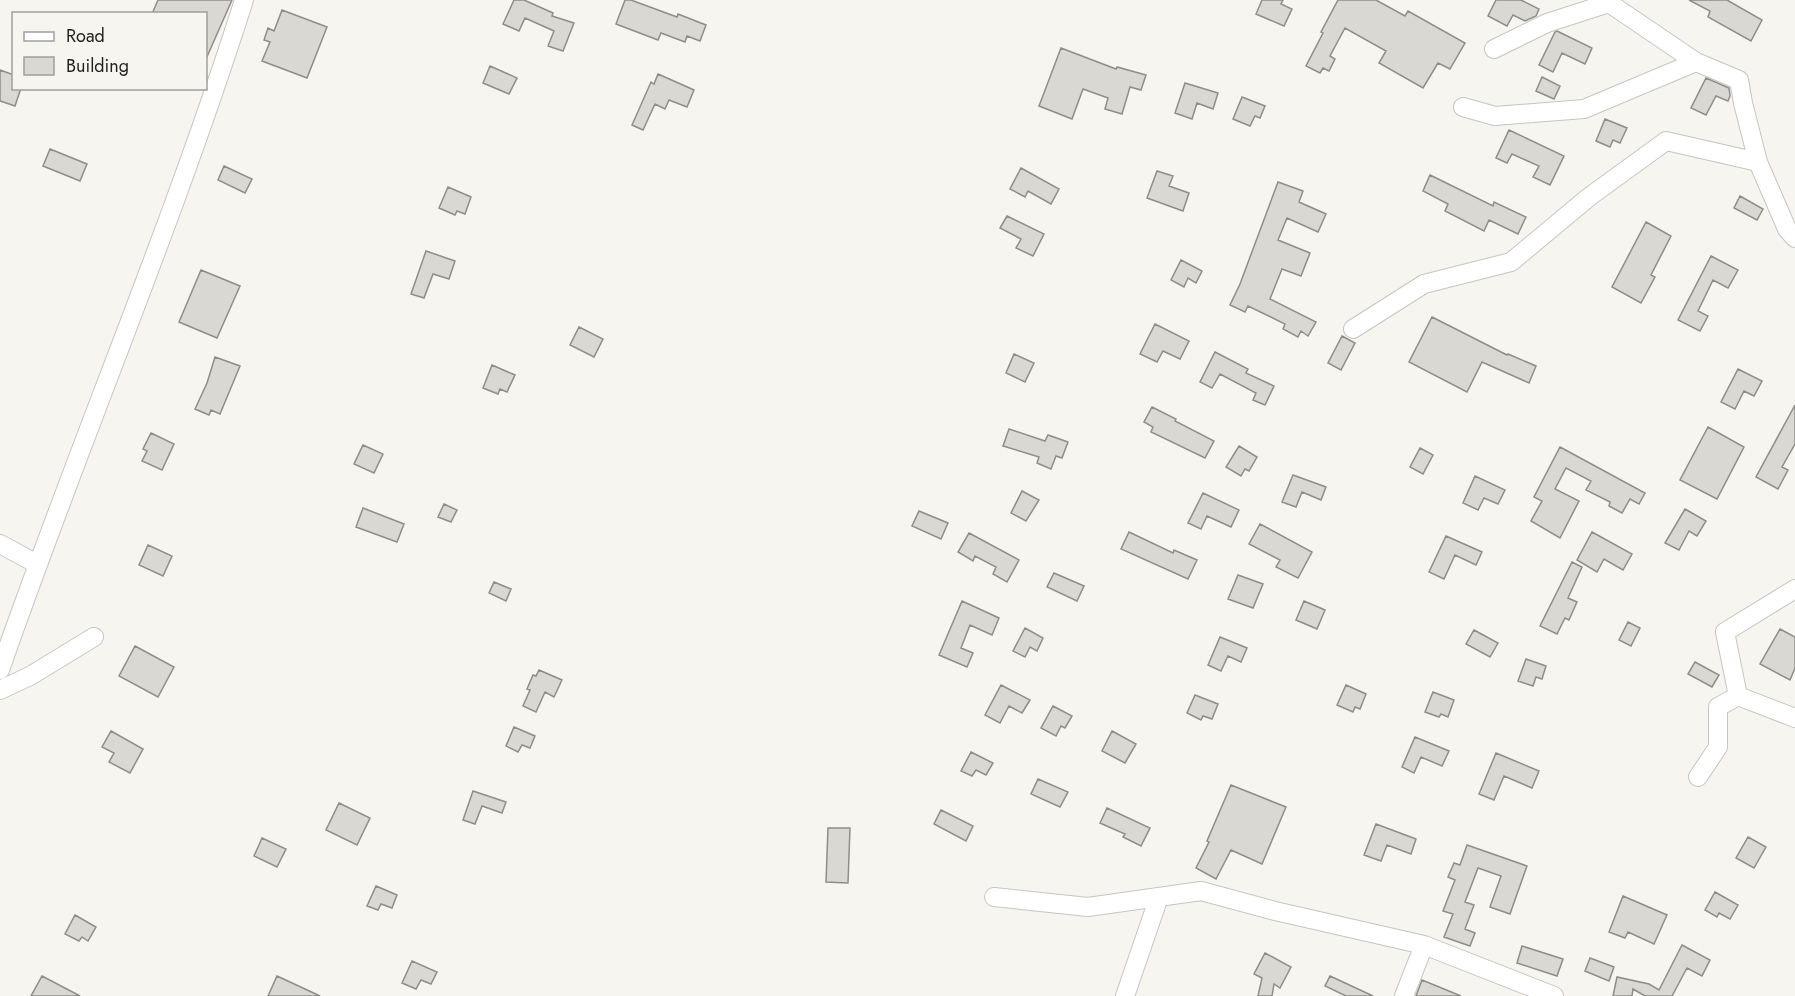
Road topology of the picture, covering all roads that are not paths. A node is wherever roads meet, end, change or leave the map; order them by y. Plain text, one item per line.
1 (244, 0) edge
2 (1494, 49) dead end
3 (1696, 62) junction
4 (1463, 107) dead end
5 (1758, 162) junction
6 (1795, 238) edge
7 (1353, 329) dead end
8 (0, 544) edge
9 (37, 564) junction
10 (1795, 589) edge
11 (94, 637) dead end
12 (0, 670) edge
13 (0, 690) edge
14 (1738, 696) junction
15 (1795, 718) edge
16 (1698, 777) dead end
17 (994, 897) dead end
18 (1159, 897) junction
19 (1424, 945) junction
20 (1125, 996) edge
21 (1404, 996) edge
22 (1554, 996) edge

1 - 9 street
2 - 3 street
3 - 4 street
3 - 5 street
5 - 6 street
5 - 7 street
8 - 9 street
9 - 12 street
10 - 14 street
11 - 13 street
14 - 15 street
14 - 16 street
17 - 18 street
18 - 19 street
18 - 20 street
19 - 21 street
19 - 22 street

